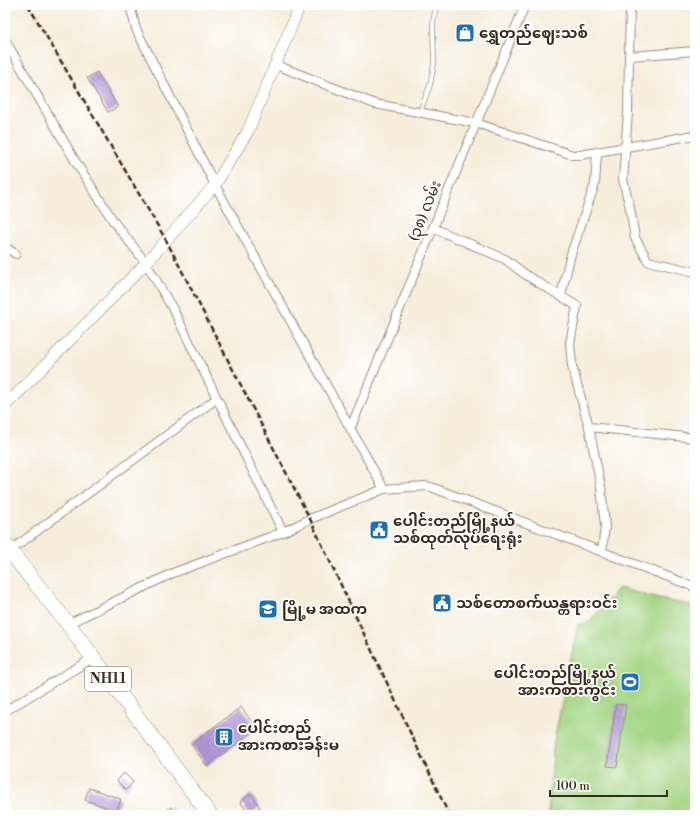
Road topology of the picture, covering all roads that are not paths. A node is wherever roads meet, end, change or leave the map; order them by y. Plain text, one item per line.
1 (130, 5) edge
2 (300, 5) edge
3 (436, 5) edge
4 (525, 5) edge
5 (630, 5) edge
6 (5, 40) edge
7 (695, 51) edge
8 (630, 56) junction
9 (276, 65) junction
10 (420, 113) junction
11 (476, 123) junction
12 (695, 135) edge
13 (626, 147) junction
14 (597, 152) junction
15 (215, 185) junction
16 (433, 228) junction
17 (5, 246) edge
18 (16, 254) dead end
19 (146, 263) junction
20 (695, 272) edge
21 (561, 295) junction
22 (216, 399) junction
23 (5, 406) edge
24 (351, 427) junction
25 (589, 427) junction
26 (695, 438) edge
27 (384, 488) junction
28 (283, 532) junction
29 (6, 550) edge
30 (602, 552) junction
31 (695, 587) edge
32 (68, 624) junction
33 (93, 658) junction
34 (5, 711) edge
35 (210, 815) edge

1 - 15 street
2 - 9 street
3 - 10 lane
4 - 11 street, (၃၈) လမ်း
5 - 8 street
6 - 19 street
7 - 8 street
8 - 13 street
9 - 10 street
9 - 15 street
10 - 11 street
11 - 14 street
11 - 16 street, (၃၈) လမ်း
12 - 13 street
13 - 14 street
13 - 20 street
14 - 21 street
15 - 19 street
15 - 24 street
16 - 21 street
16 - 24 street, (၃၈) လမ်း
17 - 18 street
19 - 22 street
19 - 23 street
21 - 25 street
22 - 28 street
22 - 29 street
24 - 27 street
25 - 26 street
25 - 30 street
27 - 28 street
27 - 30 street
28 - 32 street
29 - 32 highway, NH11
30 - 31 street
32 - 33 highway, NH11
33 - 34 street
33 - 35 highway, NH11

